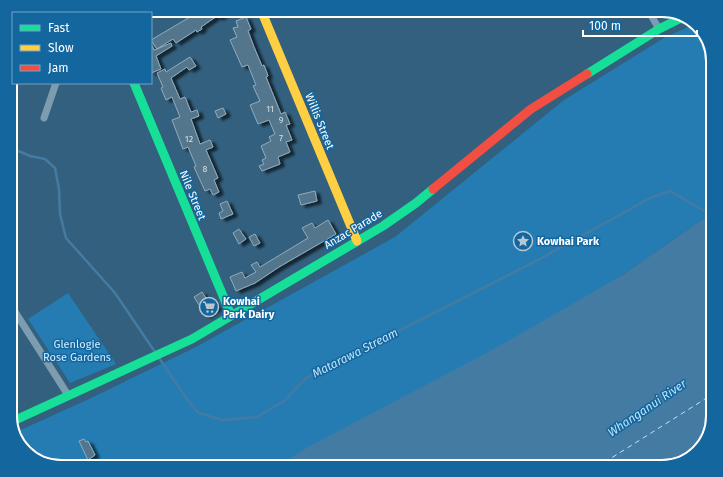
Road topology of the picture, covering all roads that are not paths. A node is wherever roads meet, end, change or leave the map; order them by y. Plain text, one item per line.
1 (264, 17) edge
2 (652, 17) edge
3 (677, 20) edge
4 (660, 29) junction
5 (56, 84) edge
6 (134, 84) edge
7 (44, 118) dead end
8 (357, 241) junction
9 (17, 315) edge
10 (231, 315) junction
11 (68, 395) junction
12 (17, 419) edge

1 - 8 main road, Willis Street
2 - 4 street
3 - 4 main road, Anzac Parade
4 - 8 main road, Anzac Parade
5 - 7 street
6 - 10 main road, Nile Street
8 - 10 main road, Anzac Parade
9 - 11 street
10 - 11 main road, Anzac Parade
11 - 12 main road, Anzac Parade

